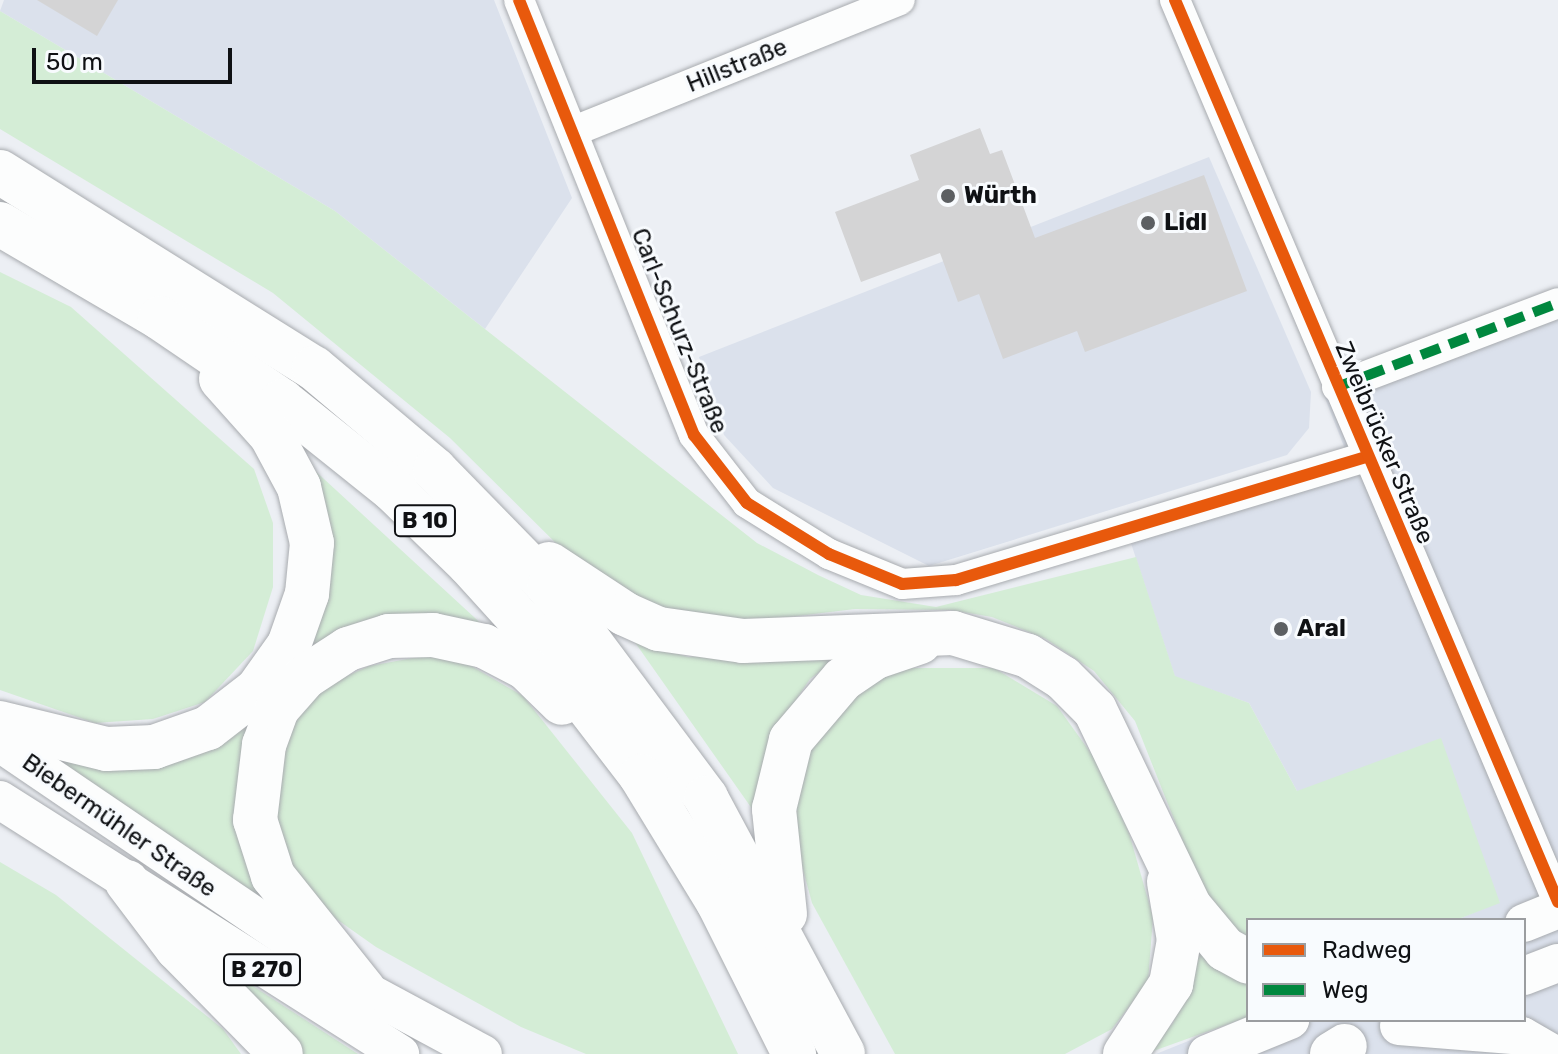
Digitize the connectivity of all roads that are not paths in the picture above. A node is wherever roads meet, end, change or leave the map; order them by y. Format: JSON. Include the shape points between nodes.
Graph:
{"nodes":[{"id":1,"x":519,"y":0,"type":"edge"},
{"id":2,"x":900,"y":0,"type":"edge"},
{"id":3,"x":1175,"y":0,"type":"edge"},
{"id":4,"x":574,"y":131,"type":"junction"},
{"id":5,"x":0,"y":172,"type":"edge"},
{"id":6,"x":0,"y":224,"type":"edge"},
{"id":7,"x":1558,"y":303,"type":"edge"},
{"id":8,"x":160,"y":318,"type":"junction"},
{"id":9,"x":1337,"y":387,"type":"junction"},
{"id":10,"x":1367,"y":457,"type":"junction"},
{"id":11,"x":465,"y":499,"type":"junction"},
{"id":12,"x":953,"y":633,"type":"junction"},
{"id":13,"x":0,"y":723,"type":"edge"},
{"id":14,"x":0,"y":743,"type":"edge"},
{"id":15,"x":641,"y":776,"type":"junction"},
{"id":16,"x":0,"y":800,"type":"edge"},
{"id":17,"x":1161,"y":853,"type":"junction"},
{"id":18,"x":127,"y":882,"type":"junction"},
{"id":19,"x":1558,"y":902,"type":"edge"},
{"id":20,"x":1558,"y":909,"type":"edge"},
{"id":21,"x":1526,"y":922,"type":"edge"},
{"id":22,"x":790,"y":946,"type":"junction"},
{"id":23,"x":1246,"y":961,"type":"edge"},
{"id":24,"x":1558,"y":963,"type":"edge"},
{"id":25,"x":1526,"y":975,"type":"edge"},
{"id":26,"x":364,"y":990,"type":"junction"},
{"id":27,"x":1285,"y":1022,"type":"edge"},
{"id":28,"x":1406,"y":1023,"type":"edge"},
{"id":29,"x":838,"y":1043,"type":"edge"},
{"id":30,"x":789,"y":1044,"type":"edge"},
{"id":31,"x":1334,"y":1051,"type":"edge"},
{"id":32,"x":281,"y":1054,"type":"edge"},
{"id":33,"x":400,"y":1054,"type":"edge"},
{"id":34,"x":483,"y":1054,"type":"edge"},
{"id":35,"x":1125,"y":1054,"type":"edge"},
{"id":36,"x":1207,"y":1054,"type":"edge"},
{"id":37,"x":1553,"y":1054,"type":"edge"}],
"edges":[{"from":1,"to":4,"type":"street","name":"Carl-Schurz-Straße"},
{"from":2,"to":4,"type":"street","name":"Hillstraße"},
{"from":3,"to":9,"type":"street","name":"Zweibrücker Straße"},
{"from":4,"to":10,"type":"street","name":"Carl-Schurz-Straße","via":[[694,435],[719,474],[778,525],[877,578],[924,584],[968,577]]},
{"from":5,"to":11,"type":"highway","number":"B 10","via":[[314,368]]},
{"from":6,"to":8,"type":"highway","number":"B 10"},
{"from":7,"to":9,"type":"street","name":"Zweibrücker Straße"},
{"from":8,"to":13,"type":"highway","via":[[271,435],[299,487],[312,543],[307,594],[289,645],[257,690],[221,719],[154,747],[107,749]]},
{"from":8,"to":15,"type":"highway","number":"B 10","via":[[282,401],[393,490],[529,630]]},
{"from":9,"to":10,"type":"street","name":"Zweibrücker Straße"},
{"from":10,"to":19,"type":"street","name":"Zweibrücker Straße"},
{"from":11,"to":12,"type":"highway","via":[[572,582],[659,629],[743,641]]},
{"from":11,"to":22,"type":"highway","number":"B 10","via":[[549,587],[674,747]]},
{"from":12,"to":17,"type":"highway","via":[[1028,656],[1084,699],[1125,763]]},
{"from":12,"to":22,"type":"highway","via":[[876,657],[843,679],[791,740],[774,809]]},
{"from":14,"to":26,"type":"main road","name":"Biebermühler Straße","number":"B 270"},
{"from":15,"to":26,"type":"highway","via":[[526,668],[484,646],[433,635],[389,636],[348,649],[305,677],[277,709],[264,745],[255,820],[273,876]]},
{"from":15,"to":30,"type":"highway","number":"B 10","via":[[711,890]]},
{"from":16,"to":18,"type":"main road","name":"Biebermühler Straße","number":"B 270"},
{"from":17,"to":23,"type":"highway","via":[[1190,907],[1225,949]]},
{"from":17,"to":35,"type":"highway","via":[[1176,908],[1171,984]]},
{"from":18,"to":32,"type":"highway","via":[[177,948]]},
{"from":18,"to":33,"type":"main road","name":"Biebermühler Straße","number":"B 270"},
{"from":20,"to":21,"type":"main road"},
{"from":22,"to":29,"type":"highway","number":"B 10"},
{"from":24,"to":25,"type":"main road"},
{"from":26,"to":34,"type":"main road","number":"B 270"},
{"from":27,"to":36,"type":"main road"},
{"from":28,"to":31,"type":"main road"},
{"from":28,"to":37,"type":"main road","via":[[1522,1036]]}]}
